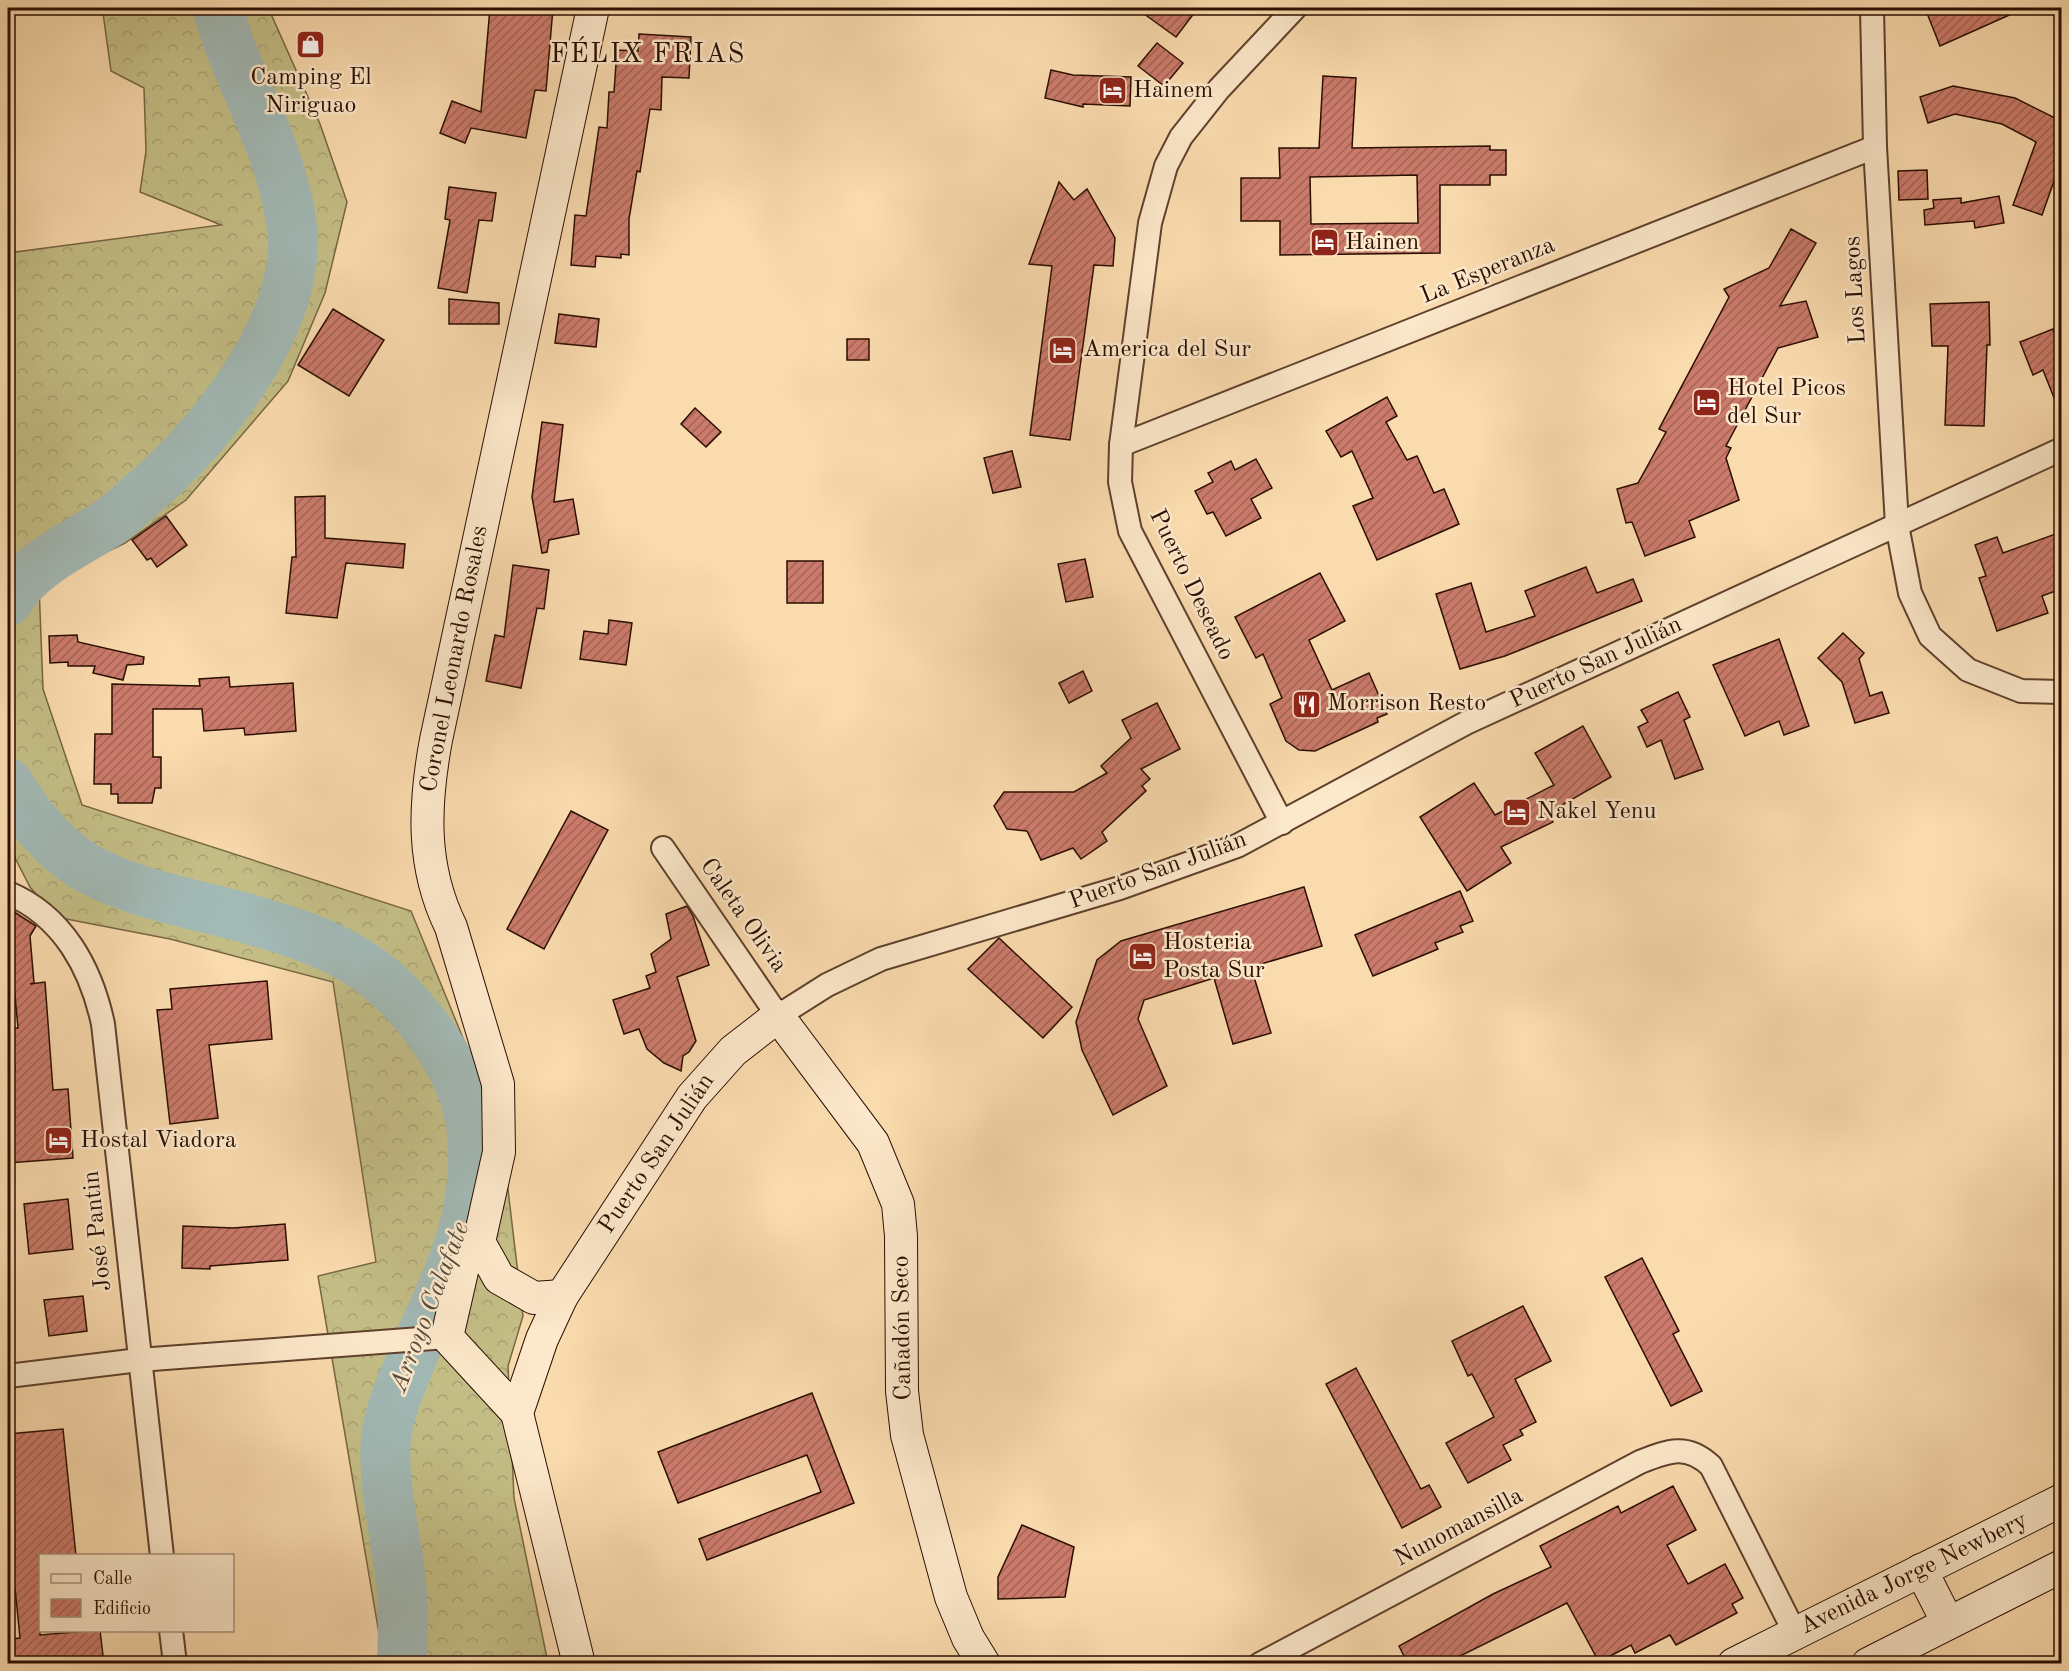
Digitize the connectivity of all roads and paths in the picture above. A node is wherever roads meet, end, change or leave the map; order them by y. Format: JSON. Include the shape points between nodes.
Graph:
{"nodes":[{"id":1,"x":593,"y":8,"type":"edge"},
{"id":2,"x":1295,"y":8,"type":"edge"},
{"id":3,"x":1872,"y":8,"type":"edge"},
{"id":4,"x":1875,"y":147,"type":"junction"},
{"id":5,"x":1121,"y":445,"type":"junction"},
{"id":6,"x":2061,"y":449,"type":"edge"},
{"id":7,"x":1897,"y":525,"type":"junction"},
{"id":8,"x":2061,"y":692,"type":"edge"},
{"id":9,"x":1282,"y":823,"type":"junction"},
{"id":10,"x":663,"y":848,"type":"dead end"},
{"id":11,"x":8,"y":893,"type":"edge"},
{"id":12,"x":778,"y":1016,"type":"junction"},
{"id":13,"x":479,"y":1242,"type":"junction"},
{"id":14,"x":562,"y":1296,"type":"junction"},
{"id":15,"x":437,"y":1338,"type":"junction"},
{"id":16,"x":139,"y":1360,"type":"junction"},
{"id":17,"x":8,"y":1376,"type":"edge"},
{"id":18,"x":517,"y":1413,"type":"junction"},
{"id":19,"x":2061,"y":1500,"type":"edge"},
{"id":20,"x":162,"y":1554,"type":"edge"},
{"id":21,"x":2061,"y":1566,"type":"edge"},
{"id":22,"x":1921,"y":1570,"type":"junction"},
{"id":23,"x":1948,"y":1623,"type":"junction"},
{"id":24,"x":171,"y":1632,"type":"edge"},
{"id":25,"x":1795,"y":1633,"type":"junction"},
{"id":26,"x":175,"y":1664,"type":"edge"},
{"id":27,"x":579,"y":1664,"type":"edge"},
{"id":28,"x":984,"y":1664,"type":"edge"},
{"id":29,"x":1260,"y":1664,"type":"edge"},
{"id":30,"x":1734,"y":1664,"type":"edge"},
{"id":31,"x":1868,"y":1664,"type":"edge"}],
"edges":[{"from":1,"to":13,"type":"main road","name":"Coronel Leonardo Rosales","via":[[436,740],[426,808],[431,876],[451,927],[498,1084],[499,1152]]},
{"from":2,"to":5,"type":"street","name":"Puerto Deseado","via":[[1219,89],[1181,137],[1166,166],[1150,224]]},
{"from":3,"to":4,"type":"street","name":"Los Lagos"},
{"from":4,"to":5,"type":"street","name":"La Esperanza"},
{"from":4,"to":7,"type":"street","name":"Los Lagos"},
{"from":5,"to":9,"type":"street","name":"Puerto Deseado","via":[[1120,482],[1130,531]]},
{"from":6,"to":7,"type":"street","name":"Puerto San Julián"},
{"from":7,"to":8,"type":"street","name":"Los Lagos","via":[[1910,593],[1930,636],[1968,670],[2021,692]]},
{"from":7,"to":9,"type":"street","name":"Puerto San Julián","via":[[1466,723]]},
{"from":9,"to":12,"type":"street","name":"Puerto San Julián","via":[[1237,846],[1162,875],[881,959],[827,985]]},
{"from":10,"to":12,"type":"street","name":"Caleta Olivia"},
{"from":11,"to":16,"type":"street","name":"José Pantin","via":[[24,899],[46,917],[81,959],[96,990],[103,1024]]},
{"from":12,"to":14,"type":"main road","name":"Puerto San Julián","via":[[733,1051],[692,1097]]},
{"from":12,"to":28,"type":"main road","name":"Cañadón Seco","via":[[873,1143],[898,1204],[902,1236],[902,1391],[907,1435],[951,1597]]},
{"from":13,"to":14,"type":"main road","via":[[499,1278],[534,1298]]},
{"from":13,"to":15,"type":"main road","name":"Coronel Leonardo Rosales","via":[[463,1267]]},
{"from":14,"to":18,"type":"main road","name":"Puerto San Julián","via":[[542,1339]]},
{"from":15,"to":16,"type":"street"},
{"from":15,"to":18,"type":"main road"},
{"from":16,"to":17,"type":"street"},
{"from":16,"to":20,"type":"street","name":"José Pantin"},
{"from":18,"to":27,"type":"main road"},
{"from":19,"to":22,"type":"main road","name":"Avenida Jorge Newbery"},
{"from":21,"to":23,"type":"main road"},
{"from":22,"to":23,"type":"main road"},
{"from":22,"to":25,"type":"main road","name":"Avenida Jorge Newbery"},
{"from":23,"to":31,"type":"main road"},
{"from":24,"to":26,"type":"street"},
{"from":25,"to":29,"type":"street","name":"Nunomansilla","via":[[1720,1480],[1700,1455],[1674,1451],[1640,1462]]},
{"from":25,"to":30,"type":"main road","name":"Avenida Jorge Newbery"}]}
